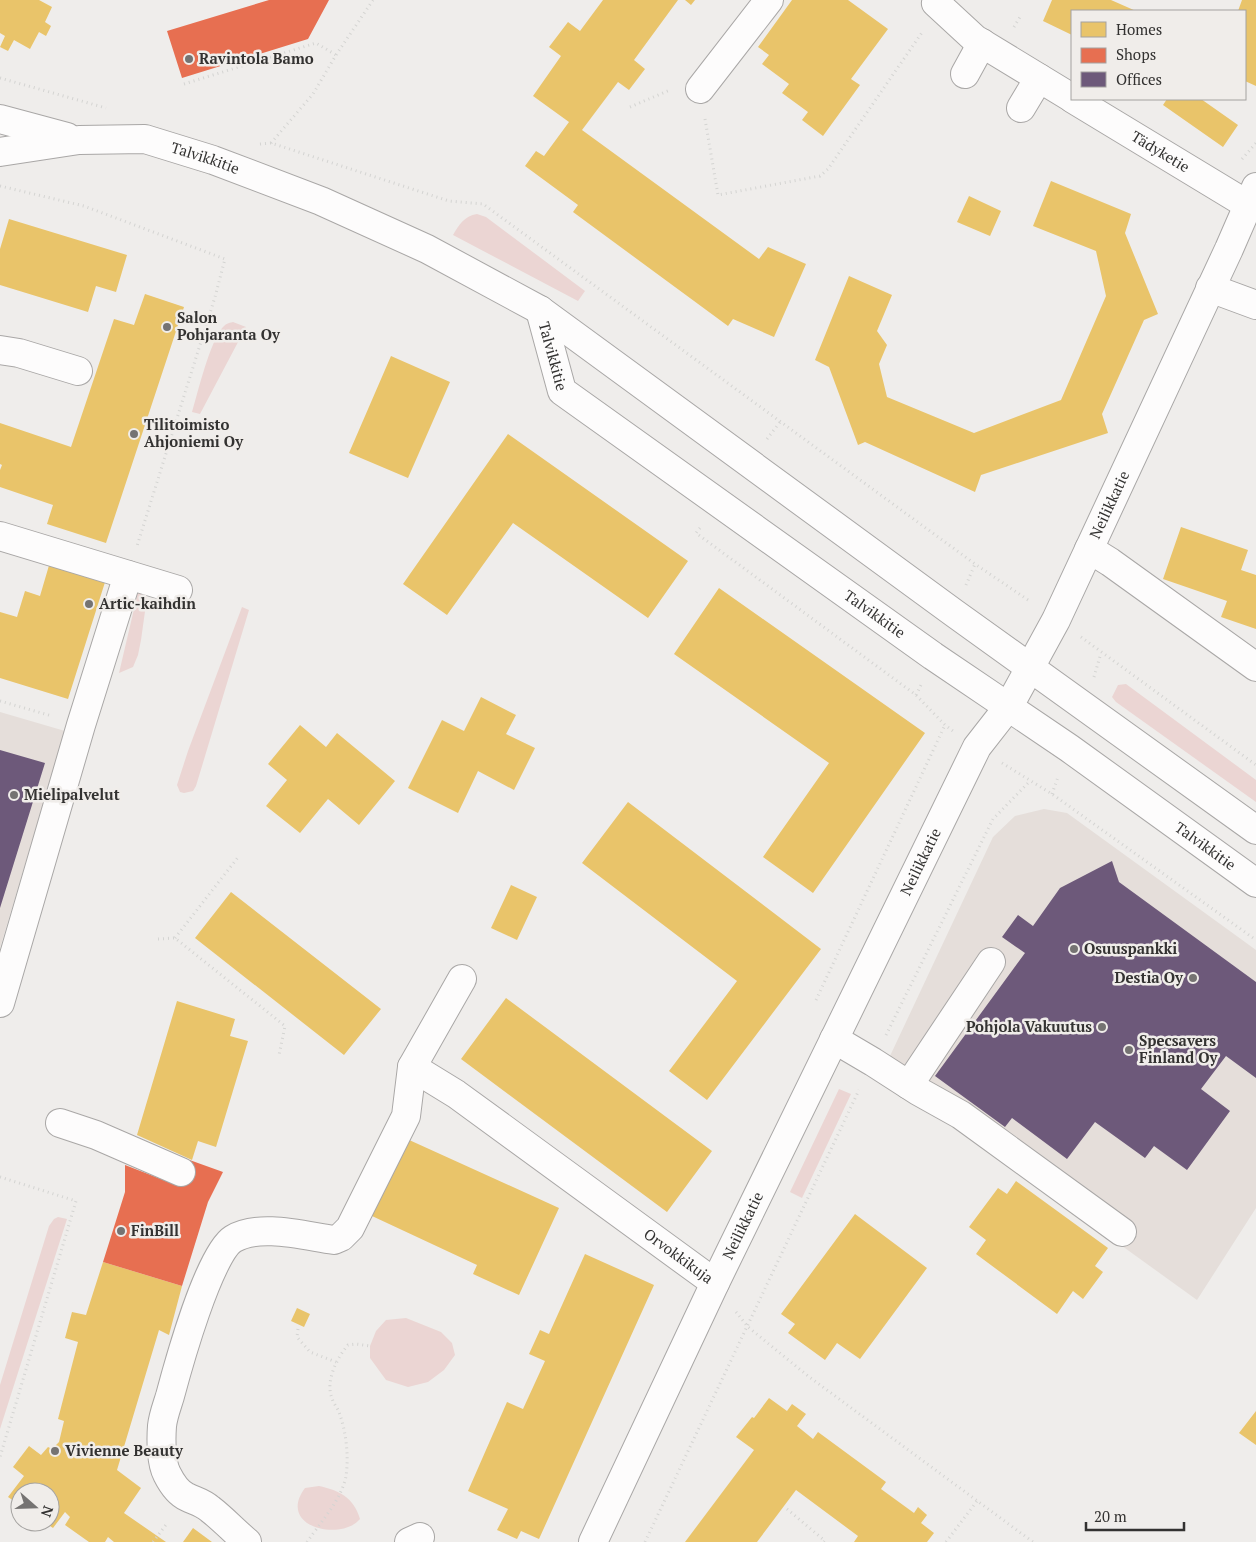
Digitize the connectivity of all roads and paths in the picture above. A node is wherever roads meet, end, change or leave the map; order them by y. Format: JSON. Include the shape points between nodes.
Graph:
{"nodes":[{"id":1,"x":373,"y":0,"type":"edge"},
{"id":2,"x":769,"y":0,"type":"edge"},
{"id":3,"x":936,"y":2,"type":"edge"},
{"id":4,"x":982,"y":43,"type":"junction"},
{"id":5,"x":336,"y":55,"type":"junction"},
{"id":6,"x":965,"y":74,"type":"dead end"},
{"id":7,"x":1039,"y":78,"type":"junction"},
{"id":8,"x":184,"y":84,"type":"dead end"},
{"id":9,"x":700,"y":89,"type":"junction"},
{"id":10,"x":1071,"y":98,"type":"edge"},
{"id":11,"x":1074,"y":100,"type":"edge"},
{"id":12,"x":630,"y":107,"type":"dead end"},
{"id":13,"x":1022,"y":108,"type":"dead end"},
{"id":14,"x":0,"y":119,"type":"edge"},
{"id":15,"x":78,"y":140,"type":"junction"},
{"id":16,"x":0,"y":152,"type":"edge"},
{"id":17,"x":0,"y":186,"type":"edge"},
{"id":18,"x":1252,"y":196,"type":"edge"},
{"id":19,"x":1210,"y":288,"type":"junction"},
{"id":20,"x":1256,"y":305,"type":"edge"},
{"id":21,"x":540,"y":310,"type":"junction"},
{"id":22,"x":0,"y":350,"type":"edge"},
{"id":23,"x":78,"y":371,"type":"dead end"},
{"id":24,"x":170,"y":442,"type":"junction"},
{"id":25,"x":181,"y":446,"type":"dead end"},
{"id":26,"x":696,"y":533,"type":"dead end"},
{"id":27,"x":0,"y":536,"type":"edge"},
{"id":28,"x":1089,"y":549,"type":"junction"},
{"id":29,"x":128,"y":575,"type":"junction"},
{"id":30,"x":178,"y":590,"type":"dead end"},
{"id":31,"x":1056,"y":620,"type":"junction"},
{"id":32,"x":1256,"y":667,"type":"edge"},
{"id":33,"x":1030,"y":668,"type":"junction"},
{"id":34,"x":0,"y":701,"type":"edge"},
{"id":35,"x":1009,"y":706,"type":"junction"},
{"id":36,"x":81,"y":725,"type":"junction"},
{"id":37,"x":977,"y":747,"type":"junction"},
{"id":38,"x":1256,"y":765,"type":"edge"},
{"id":39,"x":1030,"y":781,"type":"junction"},
{"id":40,"x":1256,"y":830,"type":"edge"},
{"id":41,"x":239,"y":856,"type":"dead end"},
{"id":42,"x":1256,"y":884,"type":"edge"},
{"id":43,"x":175,"y":938,"type":"junction"},
{"id":44,"x":158,"y":939,"type":"dead end"},
{"id":45,"x":1256,"y":940,"type":"edge"},
{"id":46,"x":990,"y":962,"type":"dead end"},
{"id":47,"x":462,"y":979,"type":"dead end"},
{"id":48,"x":0,"y":1003,"type":"edge"},
{"id":49,"x":834,"y":1039,"type":"junction"},
{"id":50,"x":279,"y":1055,"type":"dead end"},
{"id":51,"x":873,"y":1062,"type":"junction"},
{"id":52,"x":412,"y":1067,"type":"junction"},
{"id":53,"x":909,"y":1085,"type":"junction"},
{"id":54,"x":60,"y":1123,"type":"dead end"},
{"id":55,"x":181,"y":1172,"type":"dead end"},
{"id":56,"x":0,"y":1177,"type":"edge"},
{"id":57,"x":1122,"y":1232,"type":"dead end"},
{"id":58,"x":715,"y":1283,"type":"junction"},
{"id":59,"x":748,"y":1327,"type":"junction"},
{"id":60,"x":298,"y":1330,"type":"dead end"},
{"id":61,"x":370,"y":1346,"type":"dead end"},
{"id":62,"x":336,"y":1362,"type":"junction"},
{"id":63,"x":0,"y":1457,"type":"edge"},
{"id":64,"x":977,"y":1501,"type":"junction"},
{"id":65,"x":787,"y":1509,"type":"dead end"},
{"id":66,"x":168,"y":1522,"type":"dead end"},
{"id":67,"x":154,"y":1542,"type":"edge"},
{"id":68,"x":247,"y":1542,"type":"edge"},
{"id":69,"x":307,"y":1542,"type":"edge"},
{"id":70,"x":593,"y":1542,"type":"edge"},
{"id":71,"x":646,"y":1542,"type":"edge"},
{"id":72,"x":824,"y":1542,"type":"edge"},
{"id":73,"x":946,"y":1542,"type":"edge"},
{"id":74,"x":1033,"y":1542,"type":"edge"}],
"edges":[{"from":1,"to":5,"type":"path"},
{"from":2,"to":9,"type":"street"},
{"from":3,"to":4,"type":"street","name":"Tädyketie"},
{"from":3,"to":9,"type":"path","via":[[828,169],[820,176],[718,194]]},
{"from":4,"to":6,"type":"street"},
{"from":4,"to":7,"type":"street","name":"Tädyketie"},
{"from":5,"to":8,"type":"path","via":[[316,43]]},
{"from":5,"to":31,"type":"path","via":[[313,94],[271,144],[449,201],[483,204]]},
{"from":7,"to":10,"type":"street","name":"Tädyketie"},
{"from":7,"to":13,"type":"street"},
{"from":9,"to":12,"type":"path","via":[[680,86]]},
{"from":11,"to":18,"type":"street","name":"Tädyketie"},
{"from":14,"to":15,"type":"street","name":"Talvikkitie"},
{"from":15,"to":16,"type":"street","name":"Talvikkitie"},
{"from":15,"to":21,"type":"street","name":"Talvikkitie","via":[[145,139],[213,160],[321,202],[427,249]]},
{"from":17,"to":24,"type":"path","via":[[84,206],[225,259]]},
{"from":18,"to":19,"type":"street","name":"Neilikkatie"},
{"from":19,"to":20,"type":"street"},
{"from":19,"to":28,"type":"street","name":"Neilikkatie"},
{"from":21,"to":33,"type":"street","name":"Talvikkitie"},
{"from":21,"to":35,"type":"street","name":"Talvikkitie","via":[[562,391],[933,656]]},
{"from":22,"to":23,"type":"street"},
{"from":24,"to":25,"type":"path"},
{"from":24,"to":29,"type":"path"},
{"from":26,"to":37,"type":"path","via":[[916,695],[945,725]]},
{"from":27,"to":29,"type":"street"},
{"from":28,"to":31,"type":"street","name":"Neilikkatie"},
{"from":28,"to":32,"type":"street"},
{"from":29,"to":30,"type":"street"},
{"from":29,"to":36,"type":"street"},
{"from":31,"to":33,"type":"street","name":"Neilikkatie"},
{"from":31,"to":38,"type":"path"},
{"from":33,"to":35,"type":"street","name":"Neilikkatie"},
{"from":33,"to":40,"type":"street","name":"Talvikkitie"},
{"from":34,"to":36,"type":"path"},
{"from":35,"to":37,"type":"street","name":"Neilikkatie"},
{"from":35,"to":42,"type":"street","name":"Talvikkitie"},
{"from":36,"to":48,"type":"street"},
{"from":37,"to":39,"type":"path"},
{"from":37,"to":49,"type":"street","name":"Neilikkatie"},
{"from":39,"to":45,"type":"path"},
{"from":39,"to":51,"type":"path","via":[[993,819]]},
{"from":41,"to":43,"type":"path"},
{"from":43,"to":44,"type":"path"},
{"from":43,"to":50,"type":"path","via":[[284,1026]]},
{"from":46,"to":53,"type":"street"},
{"from":47,"to":52,"type":"street"},
{"from":49,"to":51,"type":"street"},
{"from":49,"to":58,"type":"street","name":"Neilikkatie"},
{"from":51,"to":53,"type":"street"},
{"from":51,"to":59,"type":"path"},
{"from":52,"to":58,"type":"street","name":"Orvokkikuja","via":[[456,1094]]},
{"from":52,"to":68,"type":"street","via":[[406,1116],[350,1228],[341,1238],[334,1240],[272,1231],[246,1234],[224,1248],[204,1290],[162,1424],[162,1456],[166,1473],[179,1491],[210,1508]]},
{"from":53,"to":57,"type":"street","via":[[961,1115]]},
{"from":54,"to":55,"type":"street"},
{"from":56,"to":63,"type":"path","via":[[76,1201]]},
{"from":58,"to":59,"type":"path","name":"Orvokkikuja"},
{"from":58,"to":70,"type":"street","name":"Neilikkatie"},
{"from":59,"to":64,"type":"path","name":"Orvokkikuja","via":[[808,1376]]},
{"from":59,"to":71,"type":"path"},
{"from":60,"to":62,"type":"path","via":[[297,1337],[310,1352]]},
{"from":61,"to":62,"type":"path","via":[[348,1345]]},
{"from":62,"to":69,"type":"path","via":[[330,1391],[339,1410],[347,1445],[346,1476],[341,1492]]},
{"from":64,"to":73,"type":"path"},
{"from":64,"to":74,"type":"path","name":"Orvokkikuja"},
{"from":65,"to":72,"type":"path"},
{"from":66,"to":67,"type":"path"}]}
